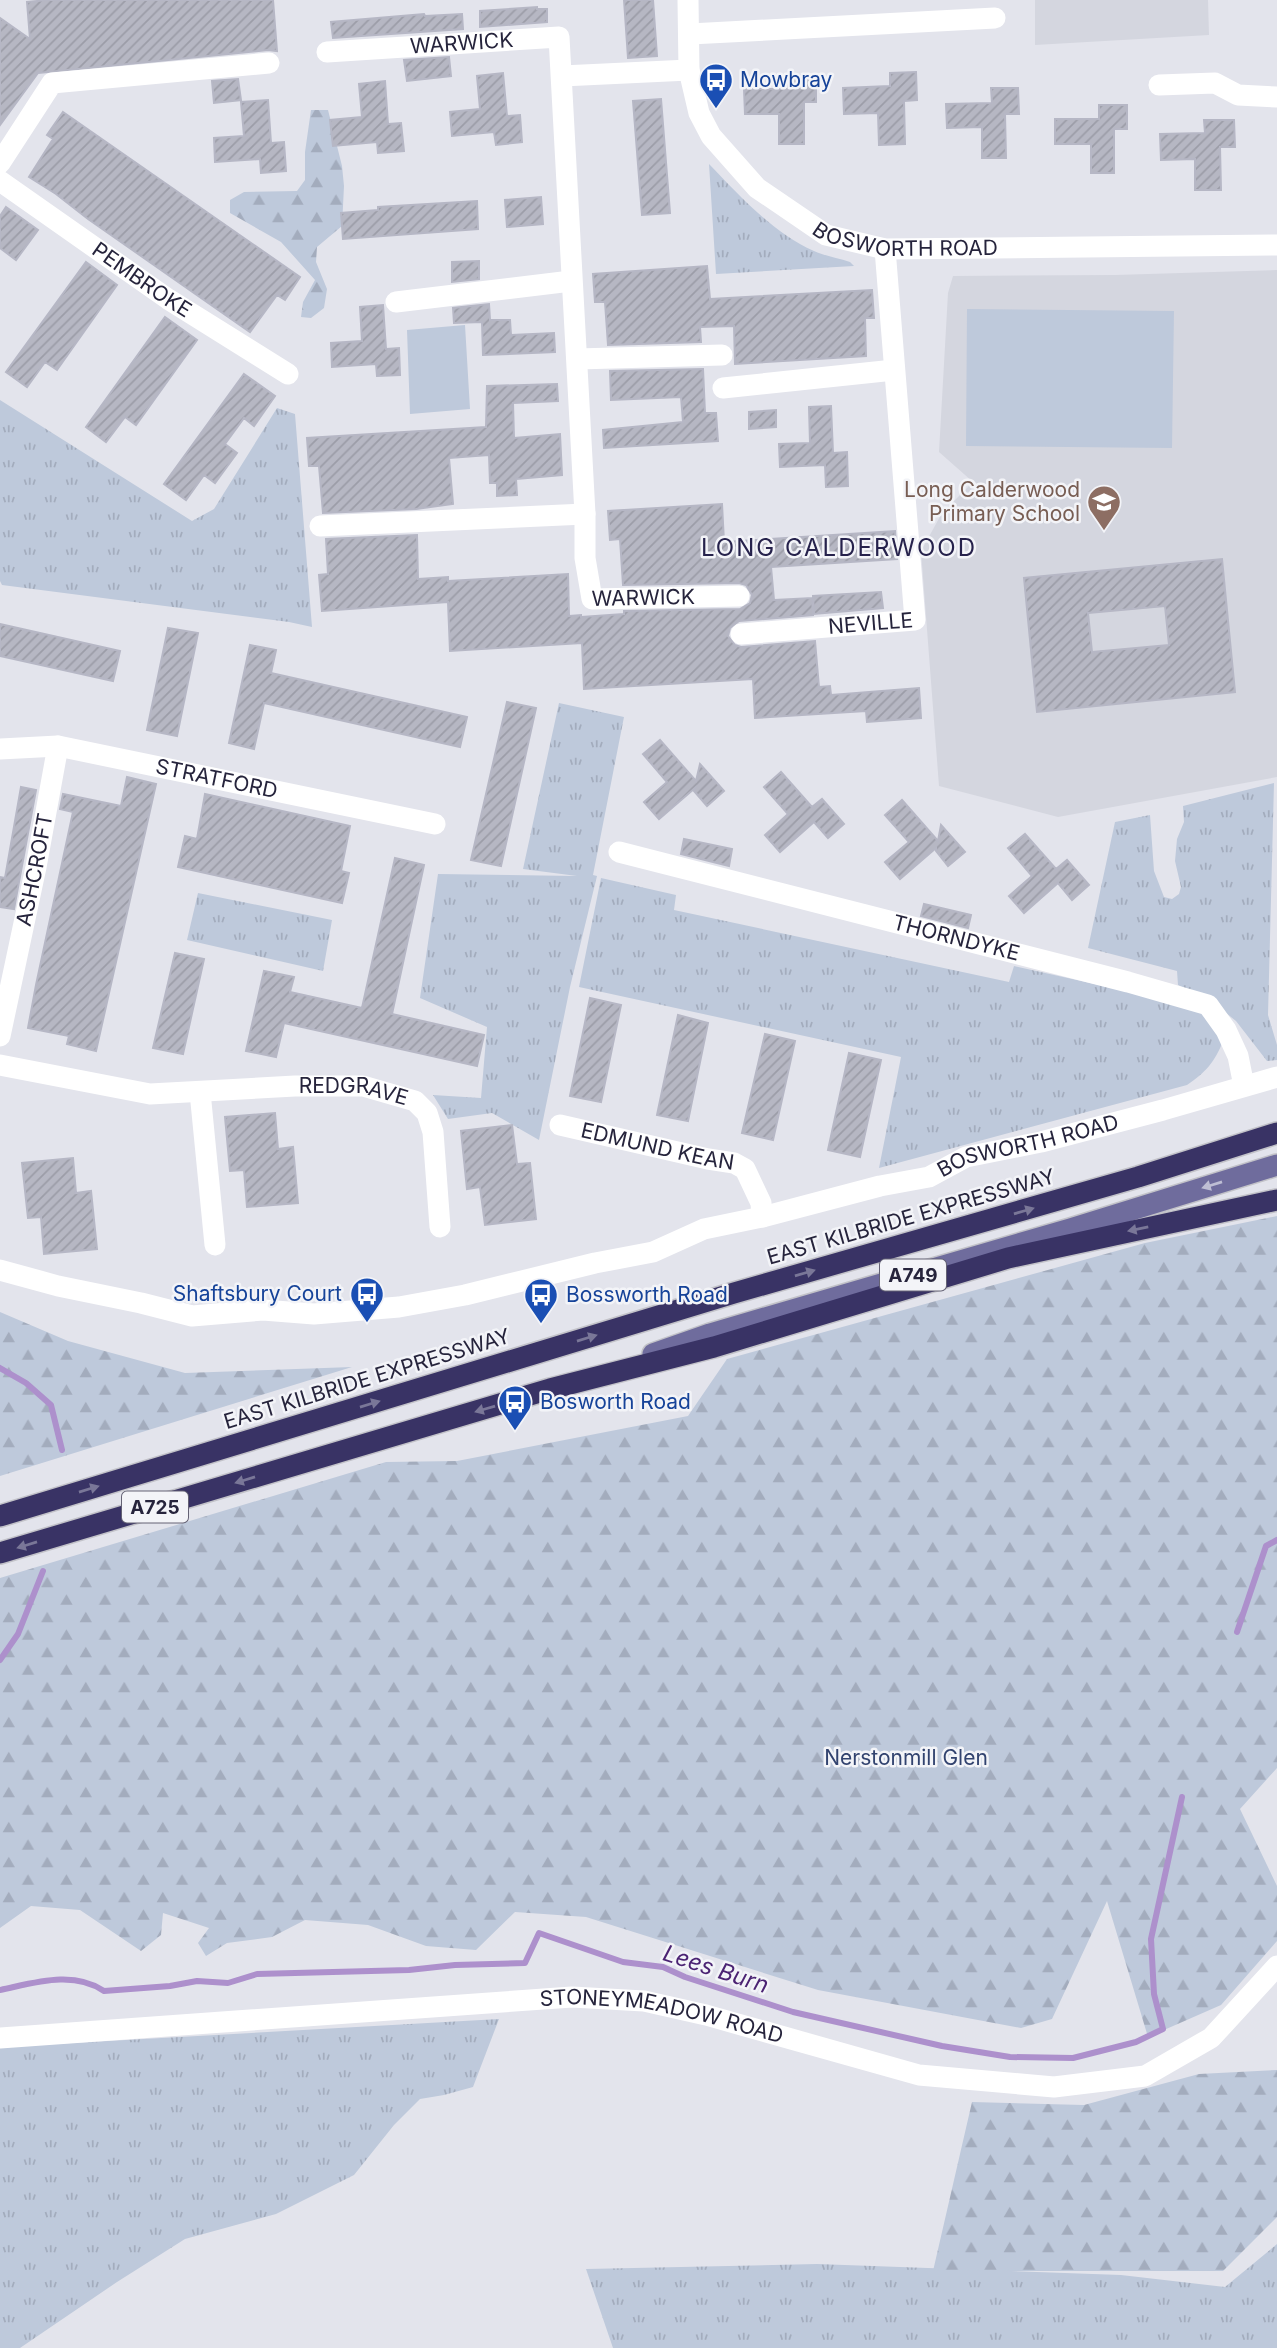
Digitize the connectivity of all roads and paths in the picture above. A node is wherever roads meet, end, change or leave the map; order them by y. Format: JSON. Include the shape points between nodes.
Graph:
{"nodes":[{"id":1,"x":688,"y":0,"type":"edge"},
{"id":2,"x":995,"y":18,"type":"dead end"},
{"id":3,"x":690,"y":34,"type":"junction"},
{"id":4,"x":327,"y":52,"type":"dead end"},
{"id":5,"x":270,"y":63,"type":"dead end"},
{"id":6,"x":689,"y":70,"type":"junction"},
{"id":7,"x":562,"y":76,"type":"junction"},
{"id":8,"x":1159,"y":85,"type":"dead end"},
{"id":9,"x":1277,"y":97,"type":"edge"},
{"id":10,"x":0,"y":163,"type":"edge"},
{"id":11,"x":0,"y":181,"type":"edge"},
{"id":12,"x":1277,"y":245,"type":"edge"},
{"id":13,"x":885,"y":248,"type":"junction"},
{"id":14,"x":571,"y":281,"type":"junction"},
{"id":15,"x":396,"y":302,"type":"dead end"},
{"id":16,"x":722,"y":355,"type":"dead end"},
{"id":17,"x":577,"y":359,"type":"junction"},
{"id":18,"x":894,"y":370,"type":"junction"},
{"id":19,"x":288,"y":374,"type":"dead end"},
{"id":20,"x":723,"y":388,"type":"dead end"},
{"id":21,"x":585,"y":514,"type":"junction"},
{"id":22,"x":320,"y":526,"type":"dead end"},
{"id":23,"x":739,"y":596,"type":"dead end"},
{"id":24,"x":741,"y":634,"type":"dead end"},
{"id":25,"x":58,"y":746,"type":"junction"},
{"id":26,"x":0,"y":749,"type":"edge"},
{"id":27,"x":435,"y":824,"type":"dead end"},
{"id":28,"x":619,"y":852,"type":"dead end"},
{"id":29,"x":0,"y":1036,"type":"edge"},
{"id":30,"x":0,"y":1065,"type":"edge"},
{"id":31,"x":1277,"y":1077,"type":"edge"},
{"id":32,"x":1244,"y":1086,"type":"junction"},
{"id":33,"x":200,"y":1092,"type":"junction"},
{"id":34,"x":560,"y":1125,"type":"dead end"},
{"id":35,"x":1277,"y":1135,"type":"edge"},
{"id":36,"x":1277,"y":1165,"type":"edge"},
{"id":37,"x":1277,"y":1200,"type":"edge"},
{"id":38,"x":762,"y":1217,"type":"junction"},
{"id":39,"x":440,"y":1227,"type":"dead end"},
{"id":40,"x":215,"y":1245,"type":"dead end"},
{"id":41,"x":0,"y":1270,"type":"edge"},
{"id":42,"x":550,"y":1389,"type":"junction"},
{"id":43,"x":0,"y":1516,"type":"edge"},
{"id":44,"x":0,"y":1553,"type":"edge"},
{"id":45,"x":1277,"y":1966,"type":"edge"},
{"id":46,"x":0,"y":2038,"type":"edge"}],
"edges":[{"from":1,"to":3,"type":"street","name":"BOSWORTH ROAD"},
{"from":2,"to":3,"type":"street"},
{"from":3,"to":6,"type":"street","name":"BOSWORTH ROAD"},
{"from":4,"to":7,"type":"street","name":"WARWICK","via":[[559,37]]},
{"from":5,"to":10,"type":"street","via":[[52,83]]},
{"from":6,"to":7,"type":"street"},
{"from":6,"to":13,"type":"street","name":"BOSWORTH ROAD","via":[[699,113],[711,136],[757,188],[826,235]]},
{"from":7,"to":14,"type":"street","name":"WARWICK"},
{"from":8,"to":9,"type":"street","via":[[1215,83],[1238,95]]},
{"from":11,"to":19,"type":"street","name":"PEMBROKE","via":[[168,299]]},
{"from":12,"to":13,"type":"street","name":"BOSWORTH ROAD"},
{"from":13,"to":18,"type":"street","name":"NEVILLE"},
{"from":14,"to":15,"type":"street"},
{"from":14,"to":17,"type":"street","name":"WARWICK"},
{"from":16,"to":17,"type":"street"},
{"from":17,"to":21,"type":"street","name":"WARWICK"},
{"from":18,"to":20,"type":"street"},
{"from":18,"to":24,"type":"street","name":"NEVILLE","via":[[915,620]]},
{"from":21,"to":22,"type":"street"},
{"from":21,"to":23,"type":"street","name":"WARWICK","via":[[584,558],[592,599]]},
{"from":25,"to":26,"type":"street","name":"STRATFORD"},
{"from":25,"to":27,"type":"street","name":"STRATFORD"},
{"from":25,"to":29,"type":"street","name":"ASHCROFT"},
{"from":28,"to":32,"type":"street","name":"THORNDYKE","via":[[1208,1005],[1238,1056]]},
{"from":30,"to":33,"type":"street","name":"REDGRAVE","via":[[149,1094]]},
{"from":31,"to":32,"type":"street","name":"BOSWORTH ROAD"},
{"from":32,"to":38,"type":"street","name":"BOSWORTH ROAD","via":[[1068,1135],[966,1157],[929,1177]]},
{"from":33,"to":39,"type":"street","name":"REDGRAVE","via":[[363,1086],[415,1101],[427,1112],[433,1132]]},
{"from":33,"to":40,"type":"street"},
{"from":34,"to":38,"type":"street","name":"EDMUND KEAN","via":[[733,1163],[745,1169],[761,1203]]},
{"from":43,"to":35,"type":"highway","name":"EAST KILBRIDE EXPRESSWAY","number":"A725","one_way":true,"via":[[721,1297]]},
{"from":36,"to":42,"type":"main road","number":"A749","one_way":true,"via":[[710,1334]]},
{"from":37,"to":42,"type":"highway","number":"A725","one_way":true,"via":[[1008,1258],[714,1347]]},
{"from":38,"to":41,"type":"street","name":"BOSWORTH ROAD","via":[[704,1229],[653,1252],[465,1296],[314,1314],[263,1310],[192,1316]]},
{"from":42,"to":44,"type":"highway","number":"A725","one_way":true},
{"from":45,"to":46,"type":"street","name":"STONEYMEADOW ROAD","via":[[1211,2039],[1145,2076],[1054,2087],[919,2075],[706,2015],[644,2001],[584,1998]]}]}
